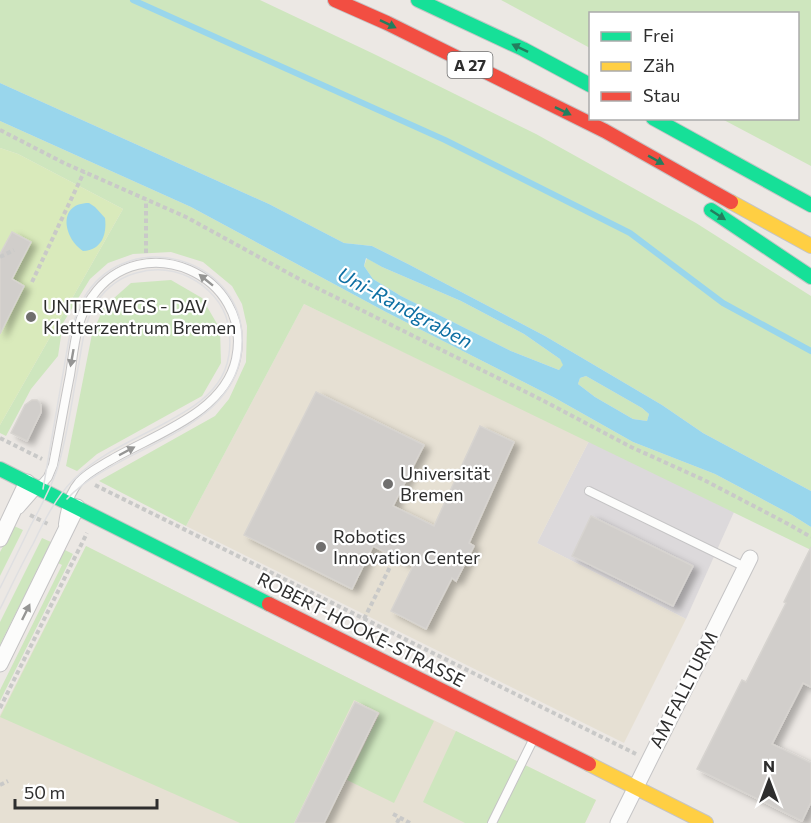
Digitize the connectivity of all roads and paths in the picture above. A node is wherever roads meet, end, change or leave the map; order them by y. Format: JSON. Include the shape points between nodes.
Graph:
{"nodes":[{"id":1,"x":335,"y":0,"type":"edge"},
{"id":2,"x":418,"y":0,"type":"edge"},
{"id":3,"x":589,"y":84,"type":"edge"},
{"id":4,"x":657,"y":120,"type":"edge"},
{"id":5,"x":0,"y":130,"type":"edge"},
{"id":6,"x":605,"y":131,"type":"junction"},
{"id":7,"x":627,"y":158,"type":"dead end"},
{"id":8,"x":84,"y":172,"type":"junction"},
{"id":9,"x":754,"y":174,"type":"junction"},
{"id":10,"x":811,"y":196,"type":"edge"},
{"id":11,"x":146,"y":200,"type":"junction"},
{"id":12,"x":696,"y":201,"type":"dead end"},
{"id":13,"x":811,"y":205,"type":"edge"},
{"id":14,"x":811,"y":246,"type":"edge"},
{"id":15,"x":14,"y":250,"type":"dead end"},
{"id":16,"x":0,"y":257,"type":"edge"},
{"id":17,"x":146,"y":264,"type":"junction"},
{"id":18,"x":811,"y":277,"type":"edge"},
{"id":19,"x":32,"y":282,"type":"dead end"},
{"id":20,"x":0,"y":438,"type":"edge"},
{"id":21,"x":53,"y":465,"type":"junction"},
{"id":22,"x":0,"y":469,"type":"edge"},
{"id":23,"x":82,"y":479,"type":"junction"},
{"id":24,"x":32,"y":485,"type":"junction"},
{"id":25,"x":589,"y":491,"type":"dead end"},
{"id":26,"x":73,"y":505,"type":"junction"},
{"id":27,"x":20,"y":510,"type":"junction"},
{"id":28,"x":95,"y":516,"type":"junction"},
{"id":29,"x":3,"y":533,"type":"edge"},
{"id":30,"x":62,"y":536,"type":"junction"},
{"id":31,"x":811,"y":537,"type":"edge"},
{"id":32,"x":83,"y":541,"type":"junction"},
{"id":33,"x":395,"y":557,"type":"dead end"},
{"id":34,"x":748,"y":563,"type":"joint"},
{"id":35,"x":363,"y":619,"type":"junction"},
{"id":36,"x":0,"y":664,"type":"edge"},
{"id":37,"x":0,"y":708,"type":"edge"},
{"id":38,"x":535,"y":737,"type":"junction"},
{"id":39,"x":649,"y":761,"type":"junction"},
{"id":40,"x":8,"y":781,"type":"dead end"},
{"id":41,"x":0,"y":785,"type":"edge"},
{"id":42,"x":635,"y":788,"type":"junction"},
{"id":43,"x":393,"y":814,"type":"dead end"},
{"id":44,"x":400,"y":818,"type":"junction"},
{"id":45,"x":397,"y":823,"type":"edge"},
{"id":46,"x":410,"y":823,"type":"edge"},
{"id":47,"x":492,"y":823,"type":"edge"},
{"id":48,"x":618,"y":823,"type":"edge"},
{"id":49,"x":706,"y":823,"type":"edge"}],
"edges":[{"from":1,"to":6,"type":"main road","number":"A 27","one_way":true},
{"from":3,"to":2,"type":"main road","number":"A 27","one_way":true},
{"from":4,"to":9,"type":"main road"},
{"from":5,"to":8,"type":"path"},
{"from":6,"to":7,"type":"main road"},
{"from":6,"to":14,"type":"main road","number":"A 27","one_way":true},
{"from":8,"to":11,"type":"path"},
{"from":8,"to":19,"type":"path"},
{"from":9,"to":10,"type":"main road"},
{"from":9,"to":13,"type":"main road"},
{"from":11,"to":17,"type":"path"},
{"from":11,"to":31,"type":"path"},
{"from":12,"to":18,"type":"main road","one_way":true},
{"from":15,"to":16,"type":"path"},
{"from":17,"to":21,"type":"lane","one_way":true,"via":[[123,270],[100,286],[82,315]]},
{"from":23,"to":17,"type":"lane","one_way":true,"via":[[116,456],[194,415],[211,402],[233,369],[237,332],[227,303],[217,290],[184,267]]},
{"from":20,"to":21,"type":"path"},
{"from":21,"to":24,"type":"lane","via":[[48,477]]},
{"from":22,"to":24,"type":"main road","name":"ROBERT-HOOKE-STRASSE"},
{"from":23,"to":26,"type":"lane","via":[[75,488]]},
{"from":23,"to":35,"type":"path"},
{"from":24,"to":26,"type":"main road","name":"ROBERT-HOOKE-STRASSE"},
{"from":24,"to":27,"type":"lane"},
{"from":24,"to":29,"type":"street"},
{"from":25,"to":34,"type":"lane"},
{"from":26,"to":28,"type":"main road","name":"ROBERT-HOOKE-STRASSE"},
{"from":26,"to":30,"type":"street"},
{"from":27,"to":29,"type":"lane"},
{"from":27,"to":30,"type":"path"},
{"from":28,"to":32,"type":"path"},
{"from":28,"to":38,"type":"main road","name":"ROBERT-HOOKE-STRASSE"},
{"from":30,"to":32,"type":"path"},
{"from":36,"to":30,"type":"street","one_way":true},
{"from":32,"to":37,"type":"path"},
{"from":33,"to":35,"type":"path"},
{"from":34,"to":39,"type":"street","name":"AM FALLTURM"},
{"from":35,"to":39,"type":"path"},
{"from":38,"to":42,"type":"main road","name":"ROBERT-HOOKE-STRASSE"},
{"from":38,"to":47,"type":"lane"},
{"from":39,"to":42,"type":"street","name":"AM FALLTURM"},
{"from":40,"to":41,"type":"path"},
{"from":42,"to":48,"type":"street","name":"AM FALLTURM"},
{"from":42,"to":49,"type":"main road","name":"ROBERT-HOOKE-STRASSE"},
{"from":43,"to":44,"type":"path"},
{"from":44,"to":45,"type":"path"},
{"from":44,"to":46,"type":"path"}]}
